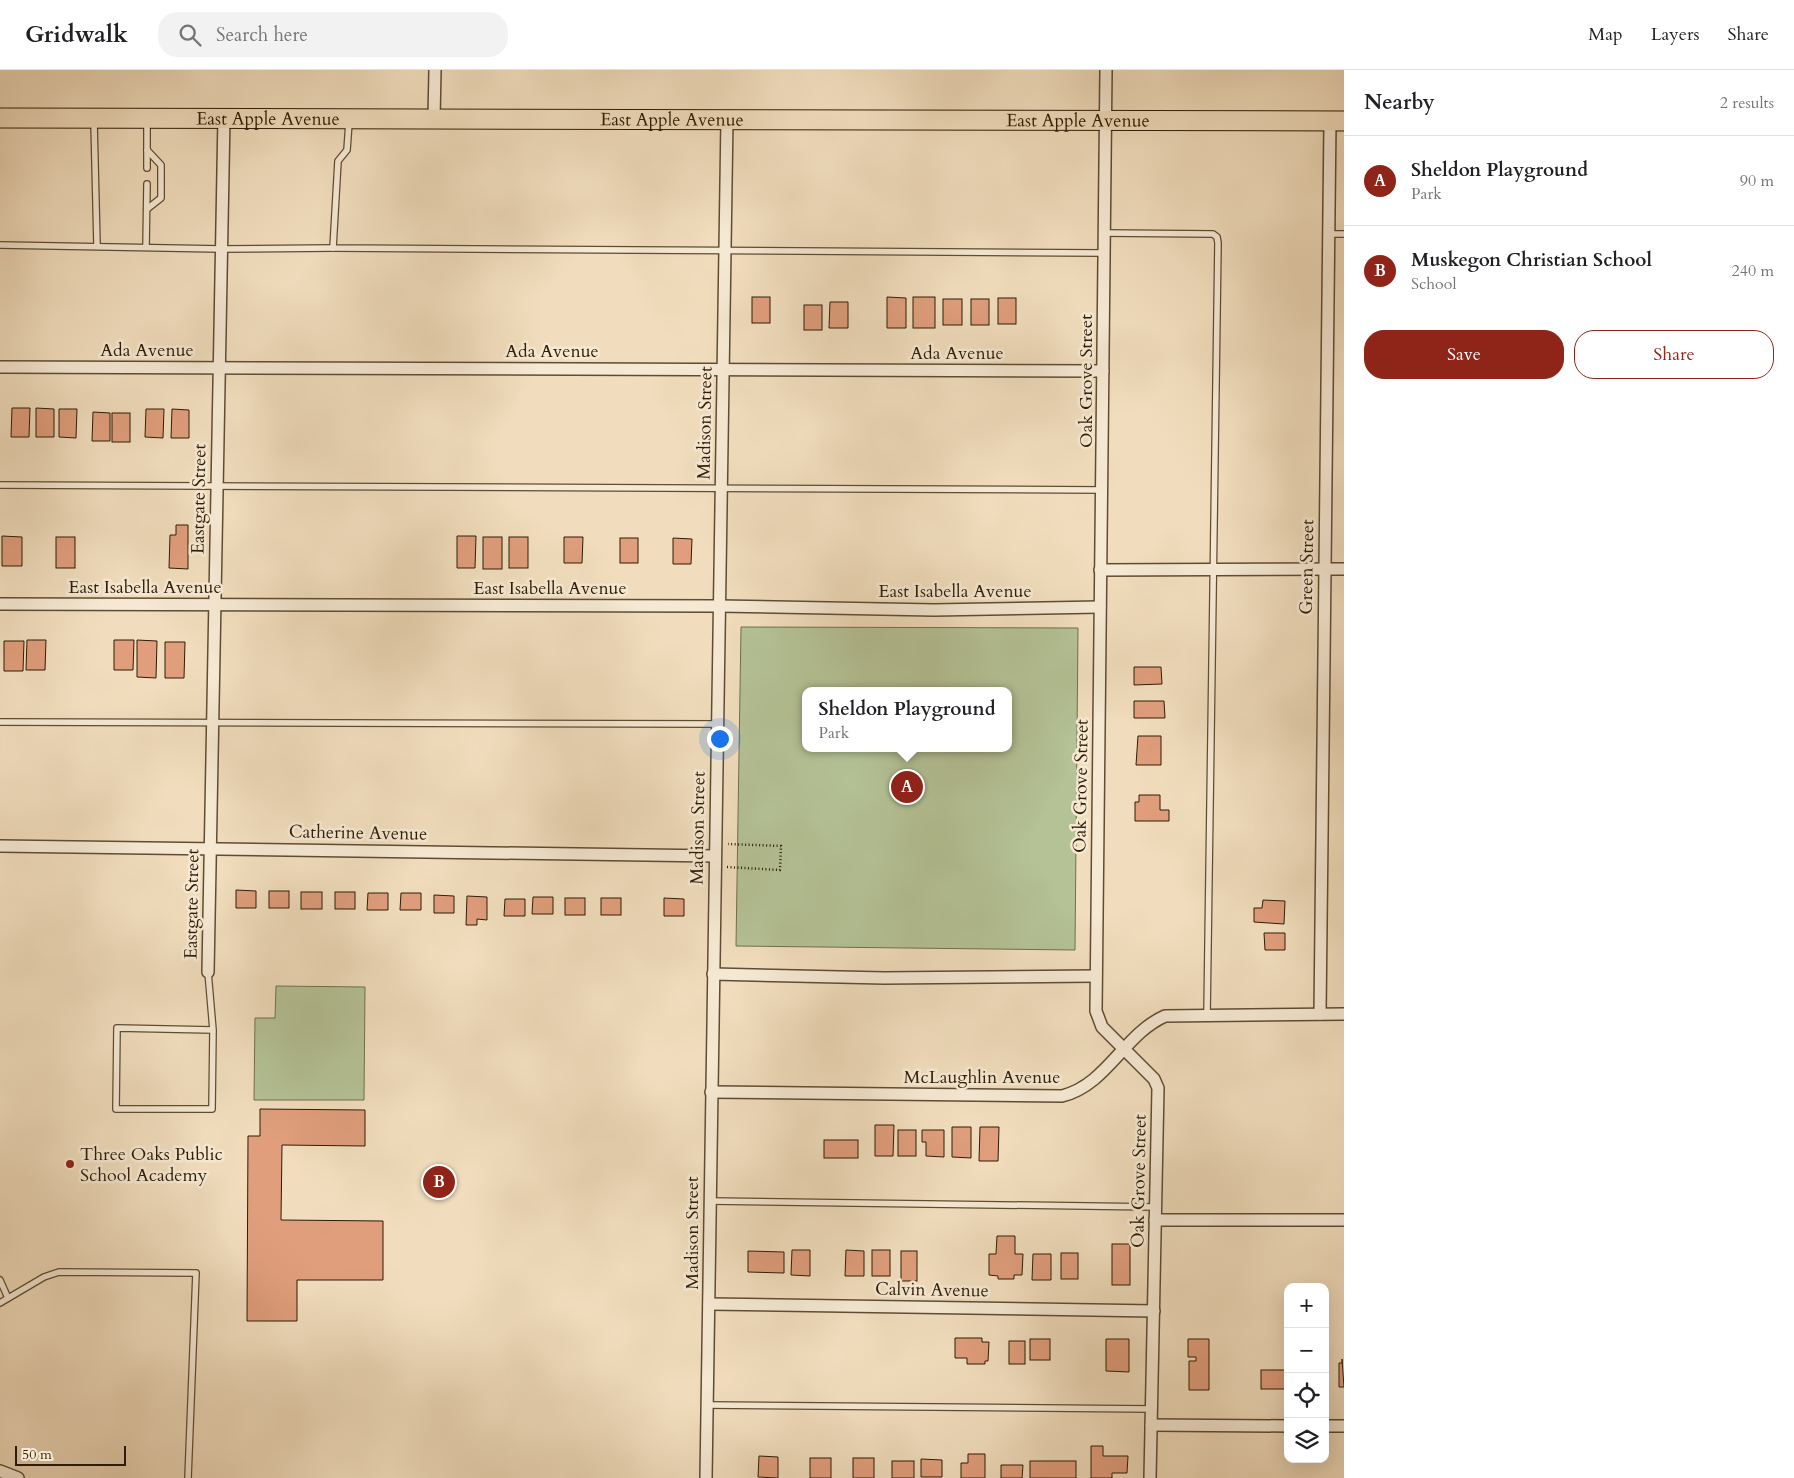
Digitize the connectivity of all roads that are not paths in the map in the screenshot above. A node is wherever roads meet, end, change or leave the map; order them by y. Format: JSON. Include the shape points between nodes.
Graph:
{"nodes":[{"id":1,"x":435,"y":70,"type":"edge"},
{"id":2,"x":1106,"y":70,"type":"edge"},
{"id":3,"x":147,"y":117,"type":"junction"},
{"id":4,"x":224,"y":117,"type":"junction"},
{"id":5,"x":0,"y":118,"type":"edge"},
{"id":6,"x":94,"y":118,"type":"junction"},
{"id":7,"x":349,"y":118,"type":"junction"},
{"id":8,"x":434,"y":118,"type":"junction"},
{"id":9,"x":727,"y":119,"type":"junction"},
{"id":10,"x":1105,"y":120,"type":"junction"},
{"id":11,"x":1337,"y":121,"type":"edge"},
{"id":12,"x":147,"y":150,"type":"junction"},
{"id":13,"x":147,"y":168,"type":"dead end"},
{"id":14,"x":147,"y":184,"type":"dead end"},
{"id":15,"x":147,"y":209,"type":"junction"},
{"id":16,"x":1104,"y":233,"type":"junction"},
{"id":17,"x":1328,"y":234,"type":"junction"},
{"id":18,"x":1344,"y":234,"type":"edge"},
{"id":19,"x":0,"y":245,"type":"edge"},
{"id":20,"x":97,"y":245,"type":"junction"},
{"id":21,"x":146,"y":247,"type":"junction"},
{"id":22,"x":333,"y":248,"type":"junction"},
{"id":23,"x":220,"y":249,"type":"junction"},
{"id":24,"x":726,"y":250,"type":"junction"},
{"id":25,"x":1104,"y":253,"type":"junction"},
{"id":26,"x":0,"y":367,"type":"edge"},
{"id":27,"x":219,"y":367,"type":"junction"},
{"id":28,"x":723,"y":369,"type":"junction"},
{"id":29,"x":1103,"y":371,"type":"junction"},
{"id":30,"x":0,"y":485,"type":"edge"},
{"id":31,"x":217,"y":485,"type":"junction"},
{"id":32,"x":722,"y":487,"type":"junction"},
{"id":33,"x":1103,"y":490,"type":"junction"},
{"id":34,"x":1325,"y":569,"type":"junction"},
{"id":35,"x":1100,"y":570,"type":"junction"},
{"id":36,"x":1212,"y":570,"type":"junction"},
{"id":37,"x":1344,"y":570,"type":"edge"},
{"id":38,"x":0,"y":604,"type":"edge"},
{"id":39,"x":214,"y":604,"type":"junction"},
{"id":40,"x":719,"y":606,"type":"junction"},
{"id":41,"x":1100,"y":607,"type":"junction"},
{"id":42,"x":212,"y":721,"type":"junction"},
{"id":43,"x":0,"y":722,"type":"edge"},
{"id":44,"x":717,"y":724,"type":"junction"},
{"id":45,"x":0,"y":846,"type":"edge"},
{"id":46,"x":210,"y":848,"type":"junction"},
{"id":47,"x":715,"y":850,"type":"junction"},
{"id":48,"x":208,"y":972,"type":"joint"},
{"id":49,"x":713,"y":974,"type":"junction"},
{"id":50,"x":1096,"y":976,"type":"junction"},
{"id":51,"x":1320,"y":1014,"type":"junction"},
{"id":52,"x":1344,"y":1014,"type":"edge"},
{"id":53,"x":1207,"y":1015,"type":"junction"},
{"id":54,"x":213,"y":1030,"type":"junction"},
{"id":55,"x":1125,"y":1048,"type":"junction"},
{"id":56,"x":711,"y":1092,"type":"junction"},
{"id":57,"x":710,"y":1201,"type":"junction"},
{"id":58,"x":1156,"y":1206,"type":"junction"},
{"id":59,"x":1155,"y":1220,"type":"junction"},
{"id":60,"x":1344,"y":1220,"type":"edge"},
{"id":61,"x":0,"y":1280,"type":"edge"},
{"id":62,"x":8,"y":1298,"type":"junction"},
{"id":63,"x":0,"y":1303,"type":"edge"},
{"id":64,"x":709,"y":1304,"type":"junction"},
{"id":65,"x":1154,"y":1311,"type":"junction"},
{"id":66,"x":707,"y":1405,"type":"junction"},
{"id":67,"x":1152,"y":1409,"type":"junction"},
{"id":68,"x":1151,"y":1425,"type":"junction"},
{"id":69,"x":1284,"y":1426,"type":"edge"},
{"id":70,"x":1329,"y":1426,"type":"edge"},
{"id":71,"x":1344,"y":1426,"type":"edge"},
{"id":72,"x":0,"y":1470,"type":"edge"},
{"id":73,"x":18,"y":1478,"type":"edge"},
{"id":74,"x":188,"y":1478,"type":"edge"},
{"id":75,"x":706,"y":1478,"type":"edge"},
{"id":76,"x":1150,"y":1478,"type":"edge"}],
"edges":[{"from":1,"to":8,"type":"street"},
{"from":2,"to":10,"type":"street","name":"Oak Grove Street"},
{"from":3,"to":4,"type":"main road","name":"East Apple Avenue"},
{"from":3,"to":6,"type":"main road","name":"East Apple Avenue"},
{"from":3,"to":12,"type":"lane"},
{"from":4,"to":7,"type":"main road","name":"East Apple Avenue"},
{"from":4,"to":23,"type":"street","name":"Eastgate Street"},
{"from":5,"to":6,"type":"main road","name":"East Apple Avenue"},
{"from":6,"to":20,"type":"lane"},
{"from":7,"to":8,"type":"main road","name":"East Apple Avenue"},
{"from":7,"to":22,"type":"lane","via":[[347,150],[338,161]]},
{"from":8,"to":9,"type":"main road","name":"East Apple Avenue"},
{"from":9,"to":10,"type":"main road","name":"East Apple Avenue"},
{"from":9,"to":24,"type":"street","name":"Madison Street"},
{"from":10,"to":11,"type":"main road","name":"East Apple Avenue"},
{"from":10,"to":16,"type":"street","name":"Oak Grove Street"},
{"from":11,"to":17,"type":"street","name":"Green Street"},
{"from":12,"to":13,"type":"lane"},
{"from":12,"to":15,"type":"lane","via":[[161,165],[161,198]]},
{"from":14,"to":15,"type":"lane"},
{"from":15,"to":21,"type":"lane"},
{"from":16,"to":25,"type":"street","name":"Oak Grove Street"},
{"from":16,"to":36,"type":"lane","via":[[1213,234],[1217,237]]},
{"from":17,"to":18,"type":"lane"},
{"from":17,"to":34,"type":"street","name":"Green Street"},
{"from":19,"to":20,"type":"lane"},
{"from":20,"to":21,"type":"lane"},
{"from":21,"to":23,"type":"lane"},
{"from":22,"to":23,"type":"lane"},
{"from":22,"to":24,"type":"lane"},
{"from":23,"to":27,"type":"street","name":"Eastgate Street"},
{"from":24,"to":25,"type":"lane"},
{"from":24,"to":28,"type":"street","name":"Madison Street"},
{"from":25,"to":29,"type":"street","name":"Oak Grove Street"},
{"from":26,"to":27,"type":"street","name":"Ada Avenue"},
{"from":27,"to":28,"type":"street","name":"Ada Avenue"},
{"from":27,"to":31,"type":"street","name":"Eastgate Street"},
{"from":28,"to":29,"type":"street","name":"Ada Avenue"},
{"from":28,"to":32,"type":"street","name":"Madison Street"},
{"from":29,"to":33,"type":"street","name":"Oak Grove Street"},
{"from":30,"to":31,"type":"lane"},
{"from":31,"to":32,"type":"lane"},
{"from":31,"to":39,"type":"street","name":"Eastgate Street"},
{"from":32,"to":33,"type":"lane"},
{"from":32,"to":40,"type":"street","name":"Madison Street"},
{"from":33,"to":35,"type":"street","name":"Oak Grove Street"},
{"from":34,"to":36,"type":"street"},
{"from":34,"to":37,"type":"street"},
{"from":34,"to":51,"type":"street","name":"Green Street"},
{"from":35,"to":36,"type":"street"},
{"from":35,"to":41,"type":"street","name":"Oak Grove Street"},
{"from":36,"to":53,"type":"lane"},
{"from":38,"to":39,"type":"street","name":"East Isabella Avenue"},
{"from":39,"to":40,"type":"street","name":"East Isabella Avenue"},
{"from":39,"to":42,"type":"street","name":"Eastgate Street"},
{"from":40,"to":41,"type":"street","name":"East Isabella Avenue","via":[[934,610]]},
{"from":40,"to":44,"type":"street","name":"Madison Street"},
{"from":41,"to":50,"type":"street","name":"Oak Grove Street"},
{"from":42,"to":43,"type":"lane"},
{"from":42,"to":44,"type":"lane"},
{"from":42,"to":46,"type":"street","name":"Eastgate Street"},
{"from":44,"to":47,"type":"street","name":"Madison Street"},
{"from":45,"to":46,"type":"street","name":"Catherine Avenue"},
{"from":46,"to":47,"type":"street","name":"Catherine Avenue"},
{"from":46,"to":48,"type":"street","name":"Eastgate Street"},
{"from":47,"to":49,"type":"street","name":"Madison Street"},
{"from":48,"to":54,"type":"lane"},
{"from":49,"to":50,"type":"street","via":[[884,978]]},
{"from":49,"to":56,"type":"street","name":"Madison Street"},
{"from":50,"to":55,"type":"street","name":"Oak Grove Street","via":[[1098,1022]]},
{"from":51,"to":52,"type":"street","name":"McLaughlin Avenue"},
{"from":51,"to":53,"type":"street","name":"McLaughlin Avenue"},
{"from":53,"to":55,"type":"street","name":"McLaughlin Avenue","via":[[1164,1016],[1149,1025]]},
{"from":54,"to":54,"type":"lane","via":[[212,1109],[116,1109],[117,1028]]},
{"from":55,"to":56,"type":"street","name":"McLaughlin Avenue","via":[[1084,1088],[1062,1096]]},
{"from":55,"to":58,"type":"street","name":"Oak Grove Street","via":[[1154,1079],[1158,1088]]},
{"from":56,"to":57,"type":"street","name":"Madison Street"},
{"from":57,"to":58,"type":"lane"},
{"from":57,"to":64,"type":"street","name":"Madison Street"},
{"from":58,"to":59,"type":"street","name":"Oak Grove Street"},
{"from":59,"to":60,"type":"street"},
{"from":59,"to":65,"type":"street","name":"Oak Grove Street"},
{"from":61,"to":62,"type":"lane"},
{"from":62,"to":63,"type":"lane"},
{"from":62,"to":74,"type":"lane","via":[[59,1272],[196,1273]]},
{"from":64,"to":65,"type":"street","name":"Calvin Avenue"},
{"from":64,"to":66,"type":"street","name":"Madison Street"},
{"from":65,"to":67,"type":"street","name":"Oak Grove Street"},
{"from":66,"to":67,"type":"lane"},
{"from":66,"to":75,"type":"street","name":"Madison Street"},
{"from":67,"to":68,"type":"street","name":"Oak Grove Street"},
{"from":68,"to":69,"type":"street"},
{"from":68,"to":76,"type":"street","name":"Oak Grove Street"},
{"from":70,"to":71,"type":"street"},
{"from":72,"to":73,"type":"street"}]}
